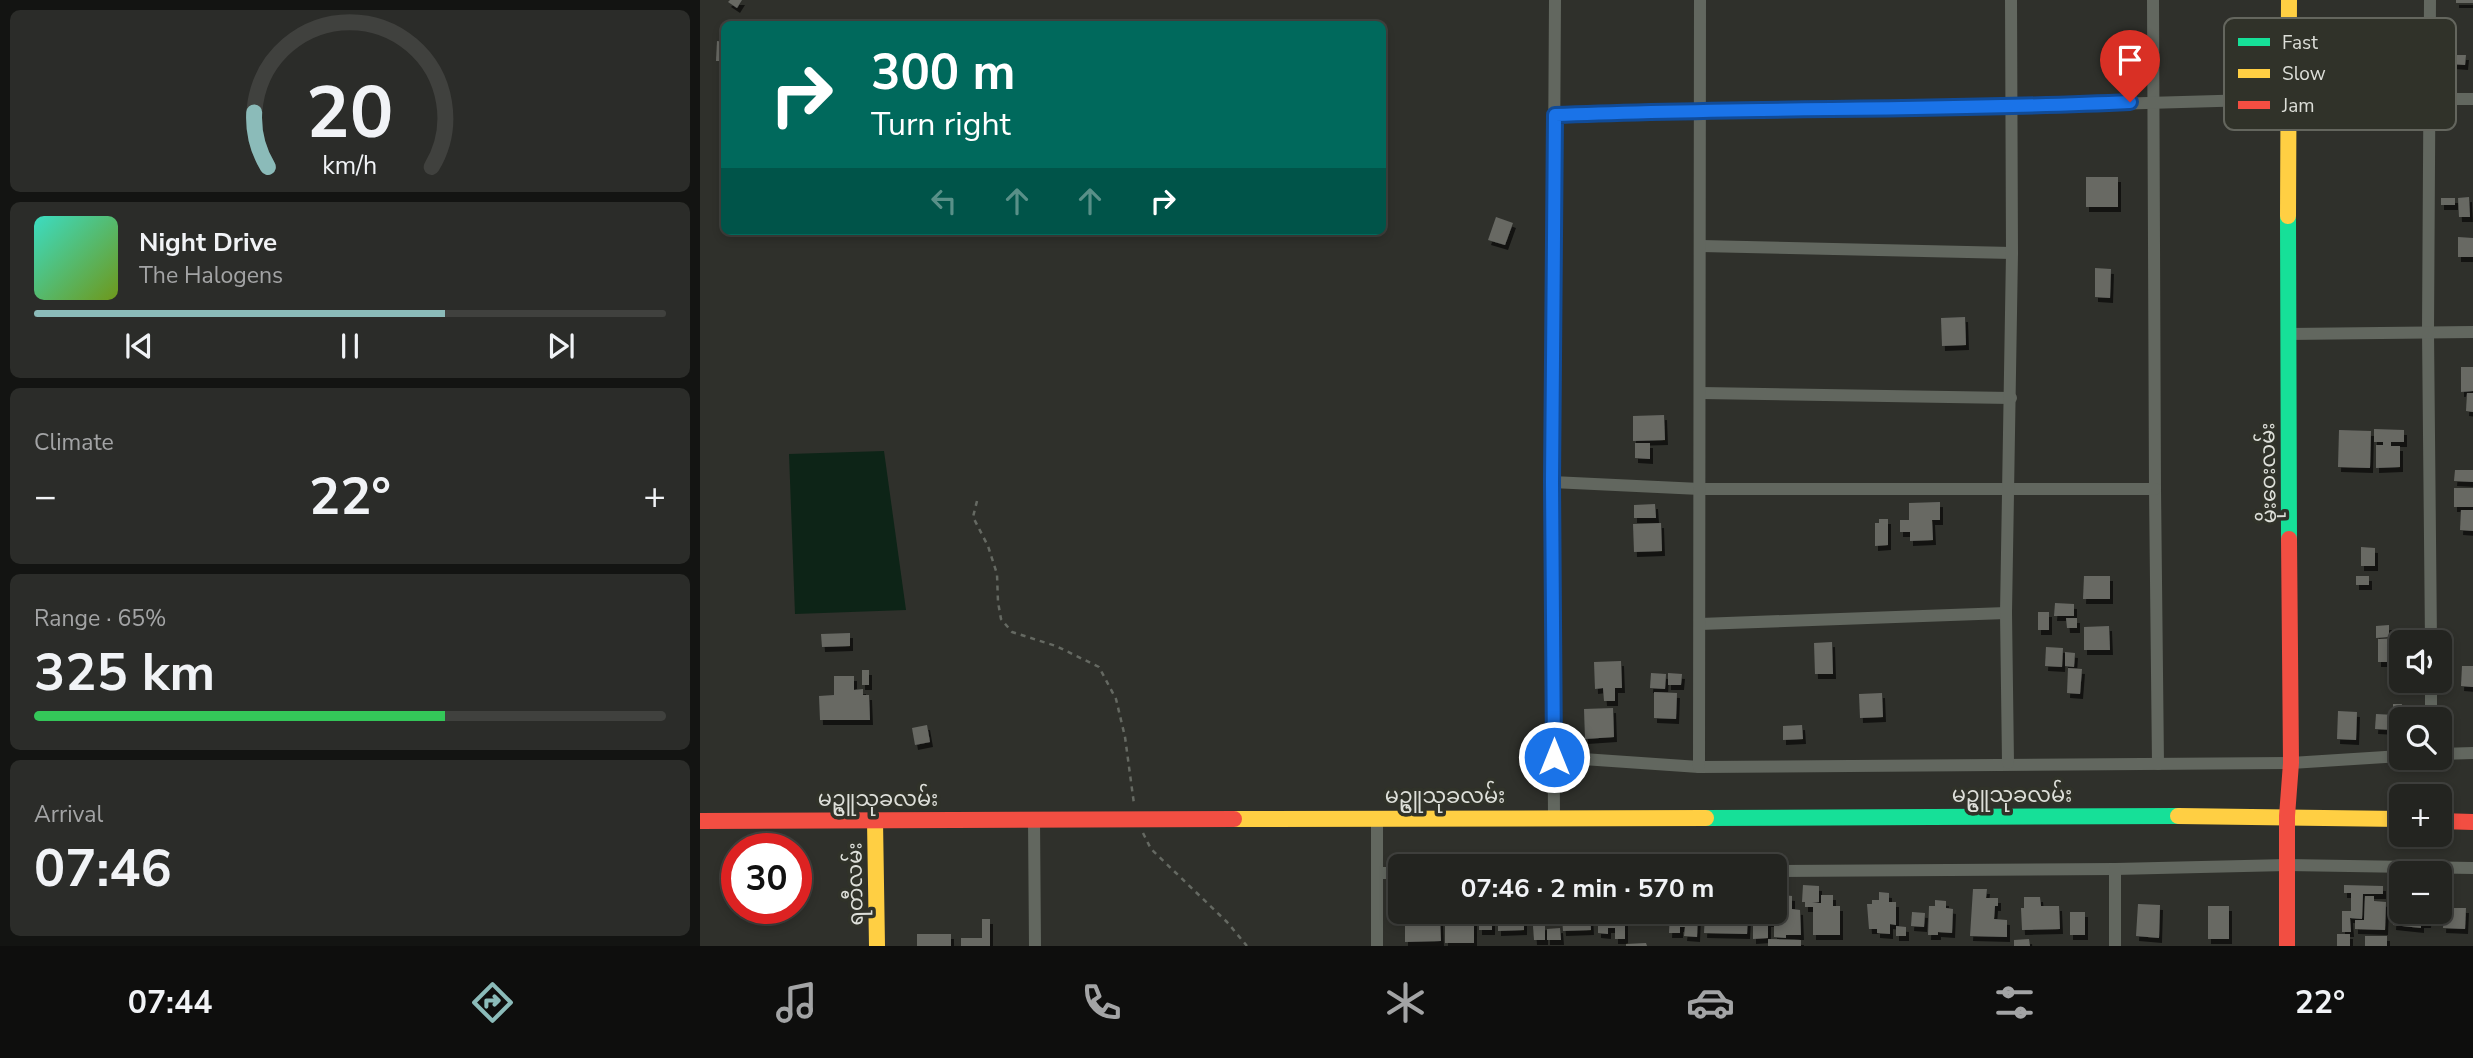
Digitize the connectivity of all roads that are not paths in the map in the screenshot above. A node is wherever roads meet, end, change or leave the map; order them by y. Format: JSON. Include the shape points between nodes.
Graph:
{"nodes":[{"id":1,"x":1555,"y":0,"type":"edge"},
{"id":2,"x":1700,"y":0,"type":"edge"},
{"id":3,"x":2011,"y":0,"type":"edge"},
{"id":4,"x":2153,"y":0,"type":"edge"},
{"id":5,"x":2289,"y":0,"type":"edge"},
{"id":6,"x":2430,"y":0,"type":"edge"},
{"id":7,"x":2289,"y":18,"type":"edge"},
{"id":8,"x":2430,"y":18,"type":"edge"},
{"id":9,"x":2224,"y":100,"type":"edge"},
{"id":10,"x":2153,"y":101,"type":"junction"},
{"id":11,"x":2010,"y":107,"type":"junction"},
{"id":12,"x":1700,"y":109,"type":"junction"},
{"id":13,"x":1555,"y":115,"type":"junction"},
{"id":14,"x":2290,"y":130,"type":"edge"},
{"id":15,"x":2431,"y":130,"type":"edge"},
{"id":16,"x":1701,"y":246,"type":"junction"},
{"id":17,"x":2012,"y":253,"type":"junction"},
{"id":18,"x":2428,"y":331,"type":"junction"},
{"id":19,"x":2473,"y":332,"type":"edge"},
{"id":20,"x":2288,"y":334,"type":"junction"},
{"id":21,"x":1701,"y":393,"type":"junction"},
{"id":22,"x":2011,"y":398,"type":"junction"},
{"id":23,"x":1552,"y":482,"type":"junction"},
{"id":24,"x":1700,"y":489,"type":"junction"},
{"id":25,"x":2010,"y":489,"type":"junction"},
{"id":26,"x":2155,"y":489,"type":"junction"},
{"id":27,"x":2006,"y":613,"type":"junction"},
{"id":28,"x":1700,"y":624,"type":"junction"},
{"id":29,"x":2431,"y":630,"type":"edge"},
{"id":30,"x":2473,"y":753,"type":"edge"},
{"id":31,"x":2452,"y":754,"type":"edge"},
{"id":32,"x":1554,"y":757,"type":"junction"},
{"id":33,"x":2389,"y":757,"type":"edge"},
{"id":34,"x":2008,"y":763,"type":"junction"},
{"id":35,"x":2291,"y":763,"type":"junction"},
{"id":36,"x":2158,"y":764,"type":"junction"},
{"id":37,"x":1699,"y":767,"type":"junction"},
{"id":38,"x":2287,"y":816,"type":"junction"},
{"id":39,"x":1377,"y":817,"type":"junction"},
{"id":40,"x":1554,"y":817,"type":"junction"},
{"id":41,"x":1034,"y":819,"type":"junction"},
{"id":42,"x":2389,"y":820,"type":"edge"},
{"id":43,"x":700,"y":821,"type":"edge"},
{"id":44,"x":875,"y":821,"type":"junction"},
{"id":45,"x":2452,"y":821,"type":"edge"},
{"id":46,"x":2473,"y":822,"type":"edge"},
{"id":47,"x":2287,"y":865,"type":"junction"},
{"id":48,"x":2473,"y":868,"type":"edge"},
{"id":49,"x":2115,"y":869,"type":"junction"},
{"id":50,"x":1787,"y":871,"type":"edge"},
{"id":51,"x":1377,"y":873,"type":"junction"},
{"id":52,"x":1388,"y":873,"type":"edge"},
{"id":53,"x":877,"y":946,"type":"edge"},
{"id":54,"x":1035,"y":946,"type":"edge"},
{"id":55,"x":1377,"y":946,"type":"edge"},
{"id":56,"x":2115,"y":946,"type":"edge"},
{"id":57,"x":2287,"y":946,"type":"edge"}],
"edges":[{"from":1,"to":13,"type":"street"},
{"from":2,"to":12,"type":"street"},
{"from":3,"to":11,"type":"street"},
{"from":4,"to":10,"type":"street"},
{"from":5,"to":7,"type":"street","name":"မိုးဝေးလမ်း"},
{"from":6,"to":8,"type":"street"},
{"from":9,"to":10,"type":"street"},
{"from":10,"to":11,"type":"street"},
{"from":10,"to":26,"type":"street"},
{"from":11,"to":12,"type":"street"},
{"from":11,"to":17,"type":"street"},
{"from":12,"to":13,"type":"street"},
{"from":12,"to":16,"type":"street"},
{"from":13,"to":23,"type":"street"},
{"from":14,"to":20,"type":"street","name":"မိုးဝေးလမ်း"},
{"from":15,"to":18,"type":"street"},
{"from":16,"to":17,"type":"street"},
{"from":16,"to":21,"type":"street"},
{"from":17,"to":22,"type":"street"},
{"from":18,"to":19,"type":"street"},
{"from":18,"to":20,"type":"street"},
{"from":18,"to":29,"type":"street"},
{"from":20,"to":35,"type":"street","name":"မိုးဝေးလမ်း"},
{"from":21,"to":22,"type":"street"},
{"from":21,"to":24,"type":"street"},
{"from":22,"to":25,"type":"street"},
{"from":23,"to":24,"type":"street"},
{"from":23,"to":32,"type":"street"},
{"from":24,"to":25,"type":"street"},
{"from":24,"to":28,"type":"street"},
{"from":25,"to":26,"type":"street"},
{"from":25,"to":27,"type":"street"},
{"from":26,"to":36,"type":"street"},
{"from":27,"to":28,"type":"street"},
{"from":27,"to":34,"type":"street"},
{"from":28,"to":37,"type":"street"},
{"from":30,"to":31,"type":"street"},
{"from":32,"to":37,"type":"street"},
{"from":32,"to":40,"type":"street"},
{"from":33,"to":35,"type":"street"},
{"from":34,"to":36,"type":"street"},
{"from":34,"to":37,"type":"street"},
{"from":35,"to":36,"type":"street"},
{"from":35,"to":38,"type":"street","name":"မိုးဝေးလမ်း"},
{"from":38,"to":40,"type":"street","name":"မဥ္ဇူသုခလမ်း"},
{"from":38,"to":42,"type":"street","name":"မဥ္ဇူသုခလမ်း"},
{"from":38,"to":47,"type":"street","name":"မိုးဝေးလမ်း"},
{"from":39,"to":40,"type":"street","name":"မဥ္ဇူသုခလမ်း"},
{"from":39,"to":41,"type":"street","name":"မဥ္ဇူသုခလမ်း"},
{"from":39,"to":51,"type":"street"},
{"from":41,"to":44,"type":"street","name":"မဥ္ဇူသုခလမ်း"},
{"from":41,"to":54,"type":"street"},
{"from":43,"to":44,"type":"street","name":"မဥ္ဇူသုခလမ်း"},
{"from":44,"to":53,"type":"street","name":"ရတီလမ်း"},
{"from":45,"to":46,"type":"street"},
{"from":47,"to":48,"type":"street"},
{"from":47,"to":49,"type":"street"},
{"from":47,"to":57,"type":"street","name":"မိုးဝေးလမ်း"},
{"from":49,"to":50,"type":"street"},
{"from":49,"to":56,"type":"street"},
{"from":51,"to":52,"type":"street"},
{"from":51,"to":55,"type":"street"}]}
